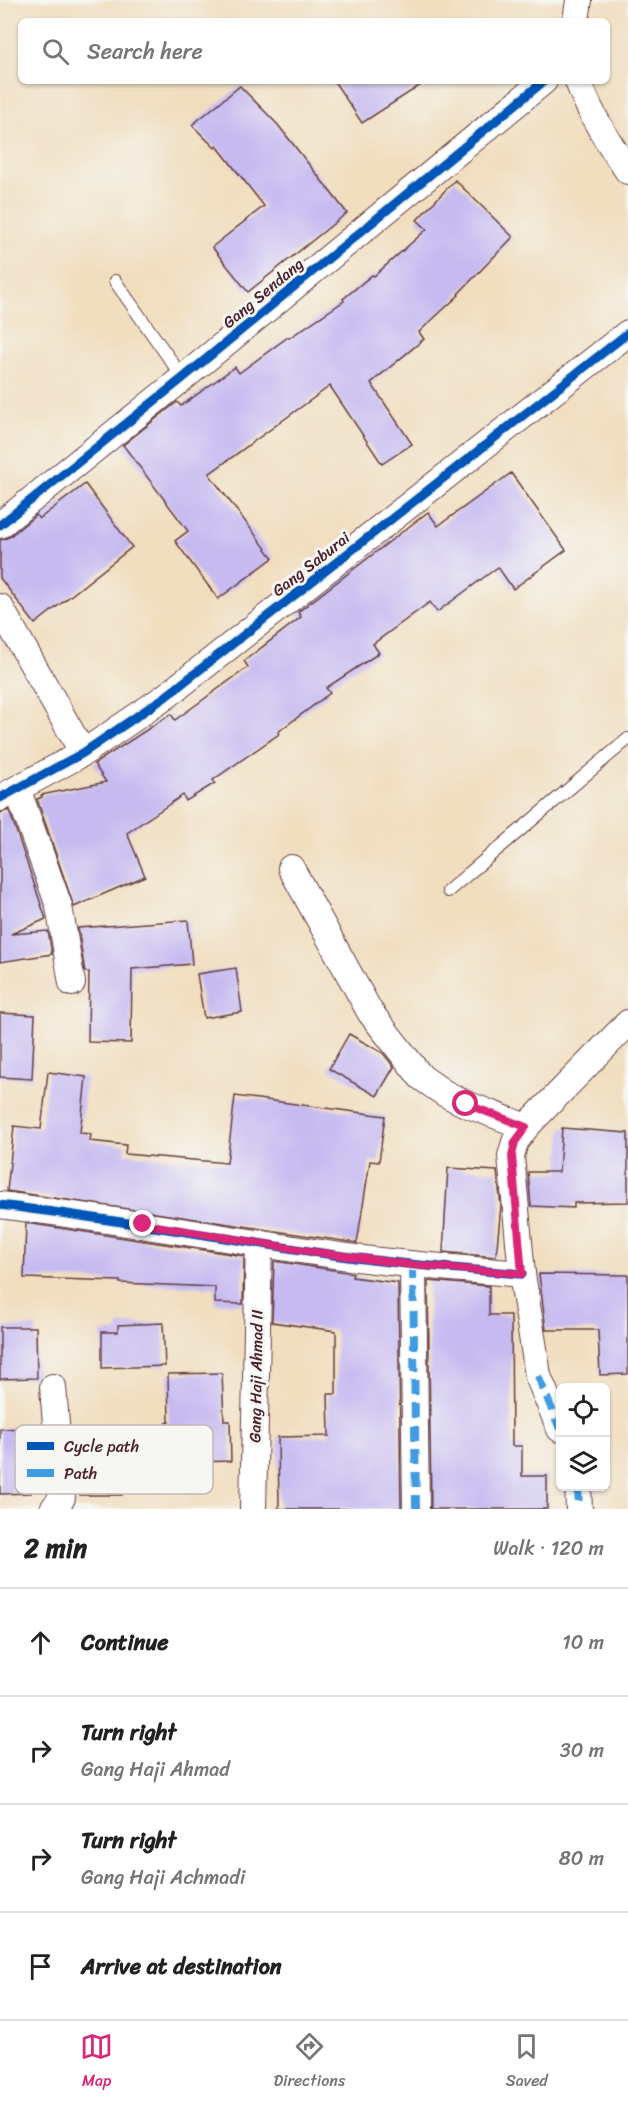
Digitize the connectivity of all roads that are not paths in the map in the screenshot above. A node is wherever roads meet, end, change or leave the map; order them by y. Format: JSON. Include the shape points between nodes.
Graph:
{"nodes":[{"id":1,"x":579,"y":0,"type":"edge"},
{"id":2,"x":576,"y":18,"type":"edge"},
{"id":3,"x":540,"y":84,"type":"edge"},
{"id":4,"x":579,"y":84,"type":"edge"},
{"id":5,"x":628,"y":171,"type":"edge"},
{"id":6,"x":115,"y":281,"type":"dead end"},
{"id":7,"x":628,"y":333,"type":"edge"},
{"id":8,"x":183,"y":378,"type":"junction"},
{"id":9,"x":0,"y":525,"type":"edge"},
{"id":10,"x":0,"y":607,"type":"edge"},
{"id":11,"x":628,"y":739,"type":"edge"},
{"id":12,"x":83,"y":753,"type":"junction"},
{"id":13,"x":9,"y":795,"type":"edge"},
{"id":14,"x":291,"y":868,"type":"dead end"},
{"id":15,"x":448,"y":891,"type":"dead end"},
{"id":16,"x":72,"y":983,"type":"dead end"},
{"id":17,"x":628,"y":1023,"type":"edge"},
{"id":18,"x":526,"y":1127,"type":"junction"},
{"id":19,"x":0,"y":1204,"type":"edge"},
{"id":20,"x":259,"y":1242,"type":"junction"},
{"id":21,"x":413,"y":1265,"type":"junction"},
{"id":22,"x":522,"y":1274,"type":"junction"},
{"id":23,"x":53,"y":1387,"type":"dead end"},
{"id":24,"x":556,"y":1417,"type":"edge"},
{"id":25,"x":56,"y":1425,"type":"edge"},
{"id":26,"x":578,"y":1491,"type":"edge"},
{"id":27,"x":62,"y":1494,"type":"edge"},
{"id":28,"x":53,"y":1509,"type":"edge"},
{"id":29,"x":254,"y":1509,"type":"edge"},
{"id":30,"x":416,"y":1509,"type":"edge"},
{"id":31,"x":579,"y":1509,"type":"edge"}],
"edges":[{"from":1,"to":2,"type":"street"},
{"from":3,"to":8,"type":"street","name":"Gang Sendang"},
{"from":4,"to":5,"type":"street","via":[[604,137]]},
{"from":6,"to":8,"type":"lane"},
{"from":7,"to":12,"type":"street","name":"Gang Saburai","via":[[210,663]]},
{"from":8,"to":9,"type":"street","name":"Gang Sendang"},
{"from":10,"to":12,"type":"street"},
{"from":11,"to":15,"type":"lane"},
{"from":12,"to":13,"type":"street","name":"Gang Saburai"},
{"from":13,"to":16,"type":"street","via":[[59,906]]},
{"from":14,"to":18,"type":"street","via":[[370,1011],[421,1077],[466,1104]]},
{"from":17,"to":18,"type":"street"},
{"from":18,"to":22,"type":"street","via":[[515,1142],[512,1156]]},
{"from":19,"to":20,"type":"street"},
{"from":20,"to":21,"type":"street"},
{"from":20,"to":29,"type":"street","name":"Gang Haji Ahmad II"},
{"from":21,"to":22,"type":"street"},
{"from":21,"to":30,"type":"street"},
{"from":22,"to":24,"type":"street","via":[[538,1376]]},
{"from":23,"to":25,"type":"street"},
{"from":26,"to":31,"type":"street"},
{"from":27,"to":28,"type":"street"}]}
